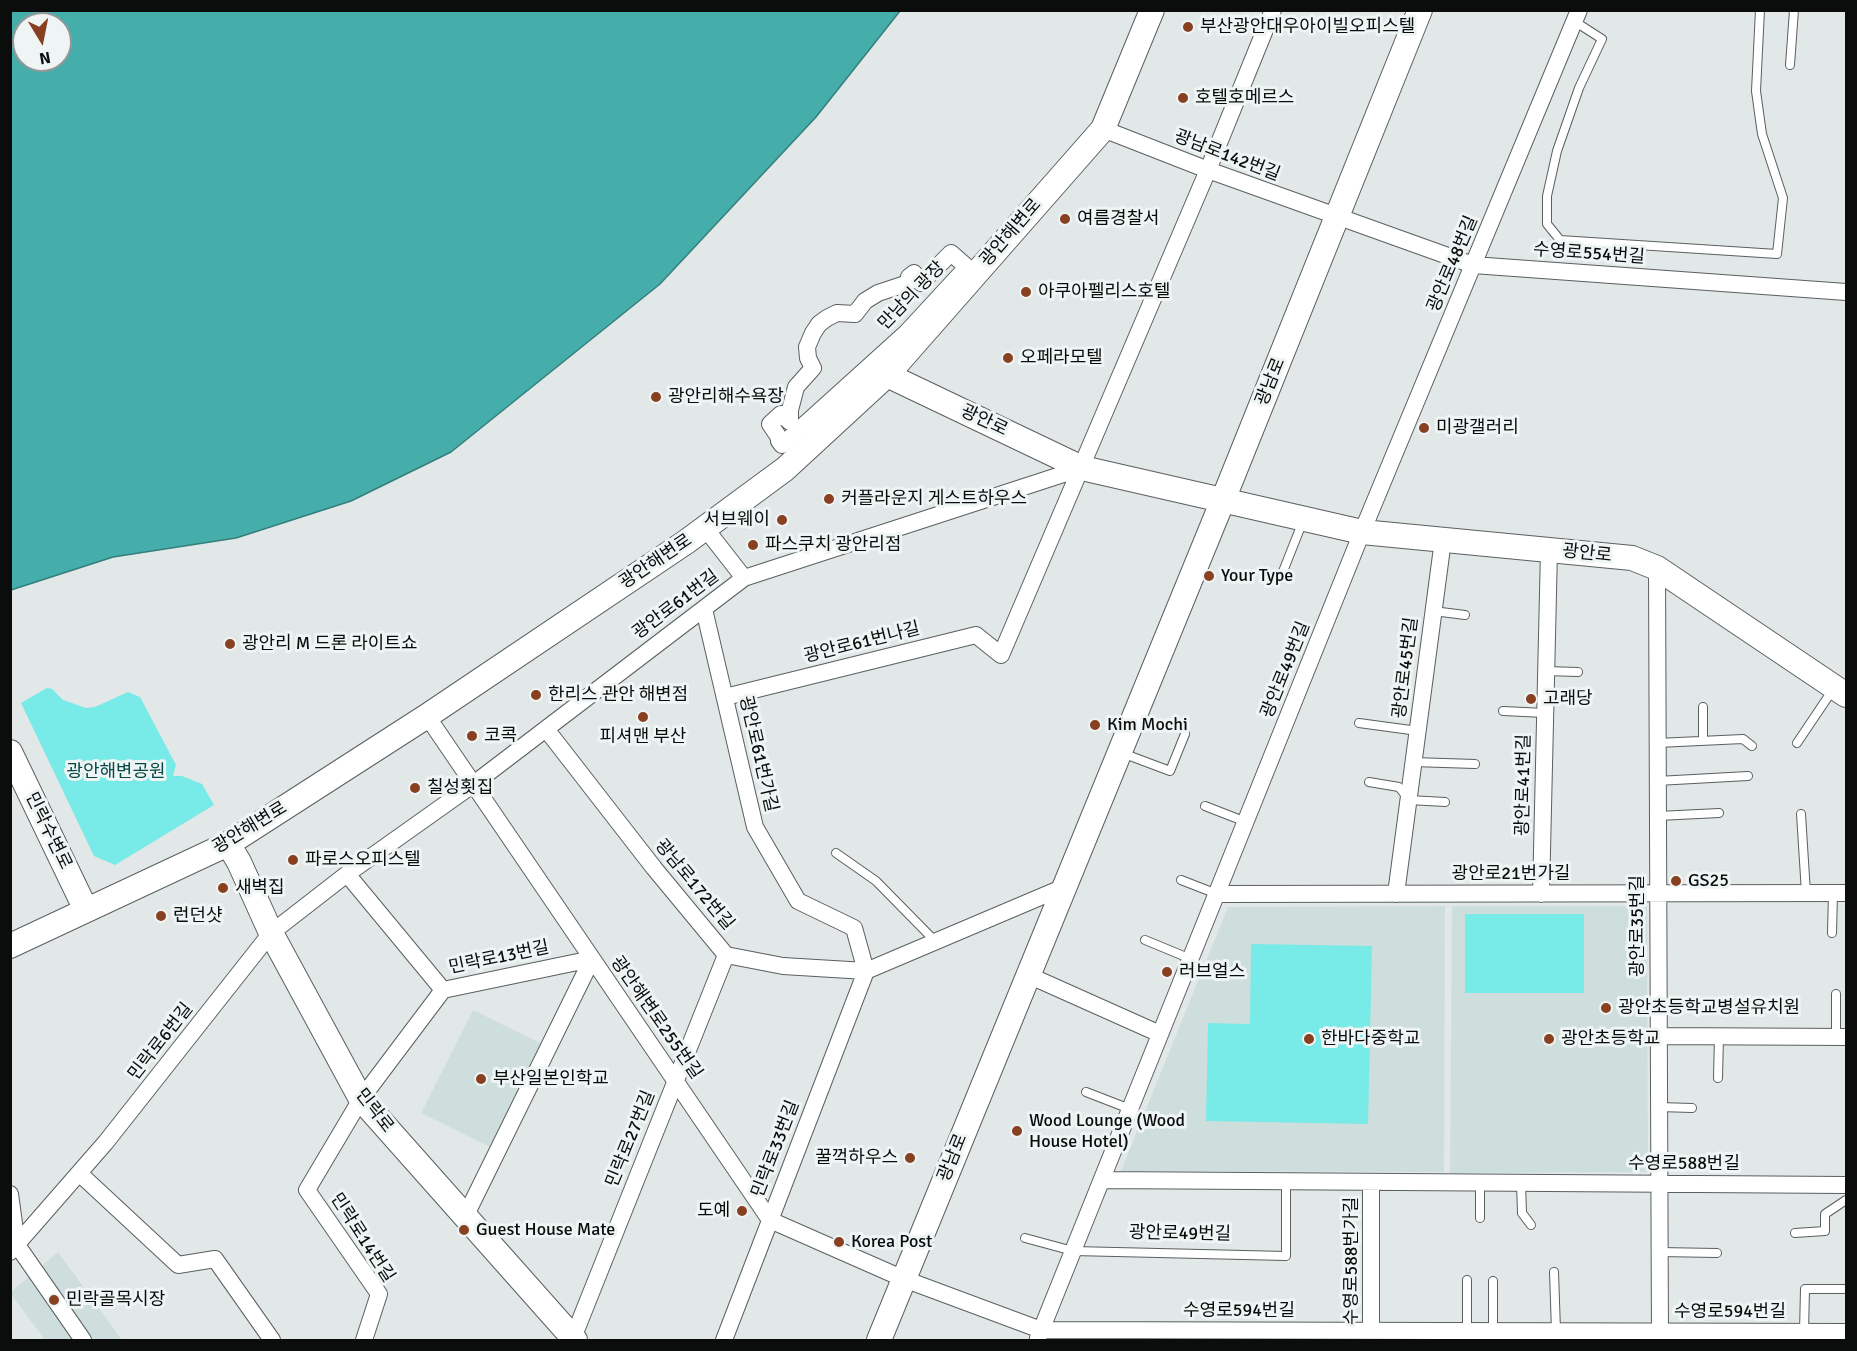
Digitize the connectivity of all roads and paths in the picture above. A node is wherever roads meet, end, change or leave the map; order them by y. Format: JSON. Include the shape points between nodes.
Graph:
{"nodes":[{"id":1,"x":1152,"y":10,"type":"edge"},
{"id":2,"x":1273,"y":10,"type":"edge"},
{"id":3,"x":1420,"y":10,"type":"edge"},
{"id":4,"x":1760,"y":10,"type":"edge"},
{"id":5,"x":1794,"y":10,"type":"edge"},
{"id":6,"x":1576,"y":16,"type":"edge"},
{"id":7,"x":1790,"y":65,"type":"dead end"},
{"id":8,"x":1103,"y":129,"type":"junction"},
{"id":9,"x":1208,"y":170,"type":"junction"},
{"id":10,"x":1337,"y":217,"type":"junction"},
{"id":11,"x":1473,"y":265,"type":"junction"},
{"id":12,"x":1846,"y":292,"type":"edge"},
{"id":13,"x":887,"y":375,"type":"junction"},
{"id":14,"x":782,"y":445,"type":"joint"},
{"id":15,"x":1082,"y":468,"type":"junction"},
{"id":16,"x":1223,"y":500,"type":"junction"},
{"id":17,"x":1303,"y":519,"type":"junction"},
{"id":18,"x":705,"y":528,"type":"junction"},
{"id":19,"x":1362,"y":532,"type":"junction"},
{"id":20,"x":1443,"y":540,"type":"junction"},
{"id":21,"x":1549,"y":550,"type":"junction"},
{"id":22,"x":1657,"y":568,"type":"junction"},
{"id":23,"x":744,"y":578,"type":"junction"},
{"id":24,"x":1280,"y":579,"type":"dead end"},
{"id":25,"x":704,"y":609,"type":"junction"},
{"id":26,"x":1433,"y":611,"type":"junction"},
{"id":27,"x":1465,"y":615,"type":"dead end"},
{"id":28,"x":1546,"y":671,"type":"junction"},
{"id":29,"x":1578,"y":672,"type":"dead end"},
{"id":30,"x":1841,"y":691,"type":"edge"},
{"id":31,"x":725,"y":697,"type":"junction"},
{"id":32,"x":1703,"y":707,"type":"dead end"},
{"id":33,"x":1503,"y":711,"type":"dead end"},
{"id":34,"x":1545,"y":713,"type":"junction"},
{"id":35,"x":427,"y":716,"type":"junction"},
{"id":36,"x":1359,"y":723,"type":"dead end"},
{"id":37,"x":546,"y":729,"type":"junction"},
{"id":38,"x":1418,"y":731,"type":"junction"},
{"id":39,"x":1185,"y":734,"type":"dead end"},
{"id":40,"x":1703,"y":741,"type":"junction"},
{"id":41,"x":1657,"y":742,"type":"junction"},
{"id":42,"x":1797,"y":742,"type":"dead end"},
{"id":43,"x":1752,"y":746,"type":"dead end"},
{"id":44,"x":10,"y":752,"type":"edge"},
{"id":45,"x":1120,"y":752,"type":"junction"},
{"id":46,"x":1413,"y":762,"type":"junction"},
{"id":47,"x":1476,"y":764,"type":"dead end"},
{"id":48,"x":1748,"y":776,"type":"dead end"},
{"id":49,"x":16,"y":779,"type":"edge"},
{"id":50,"x":1657,"y":781,"type":"junction"},
{"id":51,"x":1369,"y":782,"type":"dead end"},
{"id":52,"x":474,"y":784,"type":"junction"},
{"id":53,"x":1408,"y":800,"type":"junction"},
{"id":54,"x":1445,"y":802,"type":"dead end"},
{"id":55,"x":1205,"y":806,"type":"dead end"},
{"id":56,"x":1719,"y":813,"type":"dead end"},
{"id":57,"x":1801,"y":814,"type":"dead end"},
{"id":58,"x":1658,"y":816,"type":"junction"},
{"id":59,"x":1246,"y":822,"type":"junction"},
{"id":60,"x":228,"y":844,"type":"junction"},
{"id":61,"x":836,"y":853,"type":"dead end"},
{"id":62,"x":346,"y":874,"type":"junction"},
{"id":63,"x":1182,"y":880,"type":"dead end"},
{"id":64,"x":1064,"y":887,"type":"junction"},
{"id":65,"x":1806,"y":893,"type":"junction"},
{"id":66,"x":1840,"y":893,"type":"edge"},
{"id":67,"x":1217,"y":894,"type":"junction"},
{"id":68,"x":1396,"y":894,"type":"junction"},
{"id":69,"x":1541,"y":894,"type":"junction"},
{"id":70,"x":1658,"y":894,"type":"junction"},
{"id":71,"x":86,"y":910,"type":"junction"},
{"id":72,"x":272,"y":933,"type":"junction"},
{"id":73,"x":1832,"y":933,"type":"dead end"},
{"id":74,"x":1145,"y":940,"type":"dead end"},
{"id":75,"x":935,"y":941,"type":"junction"},
{"id":76,"x":10,"y":946,"type":"edge"},
{"id":77,"x":726,"y":955,"type":"junction"},
{"id":78,"x":592,"y":959,"type":"junction"},
{"id":79,"x":1191,"y":959,"type":"junction"},
{"id":80,"x":866,"y":971,"type":"junction"},
{"id":81,"x":1028,"y":975,"type":"junction"},
{"id":82,"x":443,"y":990,"type":"junction"},
{"id":83,"x":1836,"y":994,"type":"dead end"},
{"id":84,"x":1160,"y":1034,"type":"junction"},
{"id":85,"x":1659,"y":1036,"type":"junction"},
{"id":86,"x":1719,"y":1036,"type":"junction"},
{"id":87,"x":1841,"y":1037,"type":"edge"},
{"id":88,"x":1718,"y":1078,"type":"dead end"},
{"id":89,"x":676,"y":1081,"type":"junction"},
{"id":90,"x":1086,"y":1092,"type":"dead end"},
{"id":91,"x":360,"y":1099,"type":"junction"},
{"id":92,"x":1659,"y":1107,"type":"junction"},
{"id":93,"x":1692,"y":1108,"type":"dead end"},
{"id":94,"x":1130,"y":1109,"type":"junction"},
{"id":95,"x":80,"y":1173,"type":"junction"},
{"id":96,"x":1101,"y":1180,"type":"junction"},
{"id":97,"x":1287,"y":1182,"type":"junction"},
{"id":98,"x":1371,"y":1182,"type":"junction"},
{"id":99,"x":1480,"y":1183,"type":"junction"},
{"id":100,"x":1521,"y":1183,"type":"junction"},
{"id":101,"x":1659,"y":1184,"type":"junction"},
{"id":102,"x":1846,"y":1185,"type":"edge"},
{"id":103,"x":10,"y":1194,"type":"edge"},
{"id":104,"x":1846,"y":1200,"type":"edge"},
{"id":105,"x":465,"y":1217,"type":"junction"},
{"id":106,"x":1480,"y":1218,"type":"dead end"},
{"id":107,"x":770,"y":1220,"type":"junction"},
{"id":108,"x":1531,"y":1225,"type":"dead end"},
{"id":109,"x":1795,"y":1233,"type":"dead end"},
{"id":110,"x":1025,"y":1238,"type":"dead end"},
{"id":111,"x":14,"y":1248,"type":"edge"},
{"id":112,"x":1073,"y":1251,"type":"junction"},
{"id":113,"x":1659,"y":1252,"type":"junction"},
{"id":114,"x":1717,"y":1254,"type":"dead end"},
{"id":115,"x":1554,"y":1272,"type":"dead end"},
{"id":116,"x":904,"y":1279,"type":"junction"},
{"id":117,"x":1467,"y":1280,"type":"dead end"},
{"id":118,"x":1493,"y":1281,"type":"dead end"},
{"id":119,"x":1844,"y":1289,"type":"dead end"},
{"id":120,"x":1467,"y":1331,"type":"junction"},
{"id":121,"x":1493,"y":1331,"type":"junction"},
{"id":122,"x":1556,"y":1331,"type":"junction"},
{"id":123,"x":1804,"y":1332,"type":"junction"},
{"id":124,"x":1846,"y":1332,"type":"edge"},
{"id":125,"x":1039,"y":1335,"type":"edge"},
{"id":126,"x":1283,"y":1336,"type":"edge"},
{"id":127,"x":1371,"y":1336,"type":"edge"},
{"id":128,"x":1584,"y":1336,"type":"edge"},
{"id":129,"x":1660,"y":1336,"type":"edge"},
{"id":130,"x":571,"y":1340,"type":"edge"},
{"id":131,"x":83,"y":1341,"type":"edge"},
{"id":132,"x":272,"y":1341,"type":"edge"},
{"id":133,"x":364,"y":1341,"type":"edge"},
{"id":134,"x":724,"y":1341,"type":"edge"},
{"id":135,"x":879,"y":1341,"type":"edge"}],
"edges":[{"from":1,"to":8,"type":"main road","name":"광안해변로"},
{"from":2,"to":9,"type":"street"},
{"from":3,"to":10,"type":"main road","name":"광남로"},
{"from":4,"to":6,"type":"lane","via":[[1756,90],[1762,134],[1783,198],[1777,254],[1560,240],[1547,224],[1547,196],[1557,151],[1579,88],[1602,39]]},
{"from":5,"to":7,"type":"lane"},
{"from":6,"to":11,"type":"street","name":"광안로48번길"},
{"from":8,"to":9,"type":"street","name":"광남로142번길"},
{"from":8,"to":13,"type":"main road","name":"광안해변로"},
{"from":9,"to":10,"type":"street","name":"광남로142번길"},
{"from":9,"to":15,"type":"street"},
{"from":10,"to":11,"type":"street","name":"수영로554번길"},
{"from":10,"to":16,"type":"main road","name":"광남로"},
{"from":11,"to":12,"type":"street","name":"수영로554번길"},
{"from":11,"to":19,"type":"street","name":"광안로48번길"},
{"from":13,"to":15,"type":"main road","name":"광안로"},
{"from":13,"to":18,"type":"main road","name":"광안해변로","via":[[785,469]]},
{"from":14,"to":14,"type":"street","name":"만남의 광장","via":[[906,333],[967,267],[951,253],[921,283],[914,273],[909,277],[912,280],[878,293],[855,314],[837,313],[819,324],[807,347],[813,368],[796,387],[790,422],[781,414],[770,424]]},
{"from":15,"to":16,"type":"main road","name":"광안로"},
{"from":15,"to":23,"type":"street","name":"광안로61번길"},
{"from":15,"to":31,"type":"street","name":"광안로61번나길","via":[[1001,655],[976,635]]},
{"from":16,"to":17,"type":"main road","name":"광안로"},
{"from":16,"to":45,"type":"main road","name":"광남로"},
{"from":17,"to":19,"type":"main road","name":"광안로"},
{"from":17,"to":24,"type":"lane"},
{"from":18,"to":23,"type":"street"},
{"from":18,"to":35,"type":"main road","name":"광안해변로"},
{"from":19,"to":20,"type":"main road","name":"광안로"},
{"from":19,"to":59,"type":"street","name":"광안로49번길"},
{"from":20,"to":21,"type":"main road","name":"광안로"},
{"from":20,"to":26,"type":"street","name":"광안로45번길"},
{"from":21,"to":22,"type":"main road","name":"광안로","via":[[1632,558]]},
{"from":21,"to":28,"type":"street","name":"광안로41번길"},
{"from":22,"to":30,"type":"main road","name":"광안로"},
{"from":22,"to":41,"type":"street","name":"광안로35번길"},
{"from":23,"to":25,"type":"street","name":"광안로61번길"},
{"from":25,"to":31,"type":"street","name":"광안로61번가길"},
{"from":25,"to":37,"type":"street","name":"광안로61번길"},
{"from":26,"to":27,"type":"lane","name":"광안로45번길"},
{"from":26,"to":38,"type":"street","name":"광안로45번길"},
{"from":28,"to":29,"type":"lane"},
{"from":28,"to":34,"type":"street","name":"광안로41번길"},
{"from":30,"to":42,"type":"lane","name":"광안로"},
{"from":31,"to":80,"type":"street","name":"광안로61번가길","via":[[755,827],[798,901],[854,928]]},
{"from":32,"to":40,"type":"lane"},
{"from":33,"to":34,"type":"lane","name":"광안로41번길"},
{"from":34,"to":69,"type":"street","name":"광안로41번길"},
{"from":35,"to":52,"type":"street","name":"광안해변로255번길"},
{"from":35,"to":60,"type":"main road","name":"광안해변로"},
{"from":36,"to":38,"type":"lane","name":"광안로45번길"},
{"from":37,"to":52,"type":"street","name":"광안로61번길"},
{"from":37,"to":77,"type":"street","name":"광남로172번길"},
{"from":38,"to":46,"type":"street","name":"광안로45번길"},
{"from":39,"to":45,"type":"lane","via":[[1170,771]]},
{"from":40,"to":41,"type":"lane"},
{"from":40,"to":43,"type":"lane","via":[[1743,739]]},
{"from":41,"to":50,"type":"street","name":"광안로35번길"},
{"from":44,"to":49,"type":"main road","name":"민락수변로"},
{"from":45,"to":64,"type":"main road","name":"광남로"},
{"from":46,"to":47,"type":"lane"},
{"from":46,"to":53,"type":"street","name":"광안로45번길"},
{"from":48,"to":50,"type":"lane"},
{"from":49,"to":71,"type":"main road","name":"민락수변로"},
{"from":50,"to":58,"type":"street","name":"광안로35번길"},
{"from":51,"to":53,"type":"lane","via":[[1399,787]]},
{"from":52,"to":62,"type":"street","name":"광안로61번길"},
{"from":52,"to":78,"type":"street","name":"광안해변로255번길"},
{"from":53,"to":54,"type":"lane"},
{"from":53,"to":68,"type":"street","name":"광안로45번길"},
{"from":55,"to":59,"type":"lane"},
{"from":56,"to":58,"type":"lane"},
{"from":57,"to":65,"type":"lane"},
{"from":58,"to":70,"type":"street","name":"광안로35번길"},
{"from":59,"to":67,"type":"street","name":"광안로49번길"},
{"from":60,"to":71,"type":"main road","name":"광안해변로"},
{"from":60,"to":72,"type":"main road","name":"민락로"},
{"from":61,"to":75,"type":"lane","via":[[876,880]]},
{"from":62,"to":72,"type":"street","name":"광안로61번길"},
{"from":62,"to":82,"type":"street"},
{"from":63,"to":67,"type":"lane"},
{"from":64,"to":75,"type":"street","name":"광남로172번길"},
{"from":64,"to":81,"type":"main road","name":"광남로"},
{"from":65,"to":66,"type":"street","name":"광안로21번가길"},
{"from":65,"to":70,"type":"street","name":"광안로21번가길"},
{"from":66,"to":73,"type":"lane","name":"광안로21번가길"},
{"from":67,"to":68,"type":"street","name":"광안로21번가길"},
{"from":67,"to":79,"type":"street","name":"광안로49번길"},
{"from":68,"to":69,"type":"street","name":"광안로21번가길"},
{"from":69,"to":70,"type":"street","name":"광안로21번가길"},
{"from":70,"to":85,"type":"street","name":"광안로35번길"},
{"from":71,"to":76,"type":"main road","name":"광안해변로"},
{"from":72,"to":91,"type":"main road","name":"민락로"},
{"from":72,"to":95,"type":"street","name":"민락로6번길"},
{"from":74,"to":79,"type":"lane"},
{"from":75,"to":80,"type":"street","name":"광남로172번길"},
{"from":77,"to":80,"type":"street","name":"광남로172번길","via":[[783,966]]},
{"from":77,"to":89,"type":"street","name":"민락로27번길"},
{"from":78,"to":82,"type":"street","name":"민락로13번길"},
{"from":78,"to":89,"type":"street","name":"광안해변로255번길"},
{"from":78,"to":105,"type":"street"},
{"from":79,"to":84,"type":"street","name":"광안로49번길"},
{"from":80,"to":107,"type":"street","name":"민락로33번길"},
{"from":81,"to":84,"type":"street"},
{"from":81,"to":116,"type":"main road","name":"광남로"},
{"from":82,"to":91,"type":"street","name":"민락로13번길"},
{"from":83,"to":87,"type":"lane"},
{"from":84,"to":94,"type":"street","name":"광안로49번길"},
{"from":85,"to":86,"type":"street"},
{"from":85,"to":92,"type":"street","name":"광안로35번길"},
{"from":86,"to":87,"type":"street"},
{"from":86,"to":88,"type":"lane"},
{"from":89,"to":107,"type":"street","name":"광안해변로255번길"},
{"from":89,"to":130,"type":"street","name":"민락로27번길"},
{"from":90,"to":94,"type":"lane"},
{"from":91,"to":105,"type":"main road","name":"민락로"},
{"from":91,"to":133,"type":"street","name":"민락로14번길","via":[[308,1190],[379,1294]]},
{"from":92,"to":93,"type":"lane"},
{"from":92,"to":101,"type":"street","name":"광안로35번길"},
{"from":94,"to":96,"type":"street","name":"광안로49번길"},
{"from":95,"to":111,"type":"street","name":"민락로6번길"},
{"from":95,"to":132,"type":"street","via":[[178,1264],[215,1259]]},
{"from":96,"to":97,"type":"street","name":"수영로588번길"},
{"from":96,"to":112,"type":"street","name":"광안로49번길"},
{"from":97,"to":98,"type":"street","name":"수영로588번길"},
{"from":97,"to":112,"type":"lane","name":"광안로49번길","via":[[1286,1256]]},
{"from":98,"to":99,"type":"street","name":"수영로588번길"},
{"from":98,"to":127,"type":"street","name":"수영로588번가길"},
{"from":99,"to":100,"type":"street","name":"수영로588번길"},
{"from":99,"to":106,"type":"lane"},
{"from":100,"to":101,"type":"street","name":"수영로588번길"},
{"from":100,"to":108,"type":"lane","via":[[1522,1213]]},
{"from":101,"to":102,"type":"street","name":"수영로588번길"},
{"from":101,"to":113,"type":"street","name":"광안로35번길"},
{"from":103,"to":111,"type":"street"},
{"from":104,"to":109,"type":"lane","via":[[1825,1214],[1825,1231]]},
{"from":105,"to":130,"type":"main road","name":"민락로"},
{"from":107,"to":116,"type":"street"},
{"from":107,"to":134,"type":"street","name":"민락로33번길"},
{"from":110,"to":112,"type":"lane"},
{"from":111,"to":131,"type":"street"},
{"from":112,"to":125,"type":"street","name":"광안로49번길"},
{"from":113,"to":114,"type":"lane"},
{"from":113,"to":129,"type":"street","name":"광안로35번길"},
{"from":115,"to":122,"type":"lane"},
{"from":116,"to":125,"type":"street","name":"수영로594번길"},
{"from":116,"to":135,"type":"main road","name":"광남로"},
{"from":117,"to":120,"type":"lane"},
{"from":118,"to":121,"type":"lane"},
{"from":119,"to":123,"type":"lane","name":"수영로594번길","via":[[1806,1289]]},
{"from":120,"to":121,"type":"street","name":"수영로594번길"},
{"from":120,"to":127,"type":"street","name":"수영로594번길"},
{"from":121,"to":122,"type":"street","name":"수영로594번길"},
{"from":122,"to":128,"type":"street","name":"수영로594번길"},
{"from":123,"to":124,"type":"street","name":"수영로594번길"},
{"from":123,"to":129,"type":"street","name":"수영로594번길"},
{"from":125,"to":126,"type":"street","name":"수영로594번길"},
{"from":126,"to":127,"type":"street","name":"수영로594번길"},
{"from":128,"to":129,"type":"street","name":"수영로594번길"}]}
